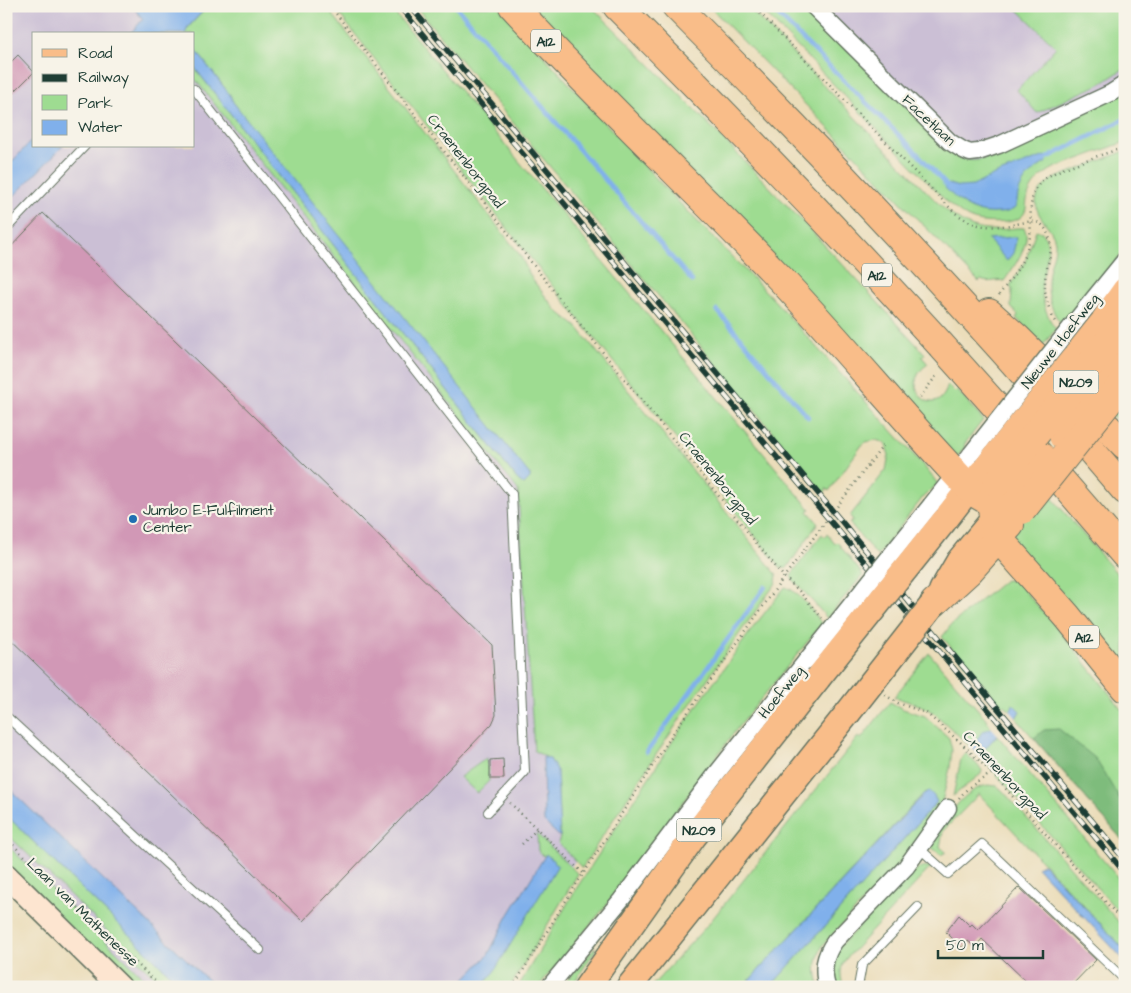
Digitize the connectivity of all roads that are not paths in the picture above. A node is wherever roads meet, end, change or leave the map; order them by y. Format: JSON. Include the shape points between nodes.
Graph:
{"nodes":[{"id":1,"x":514,"y":6,"type":"edge"},
{"id":2,"x":617,"y":6,"type":"edge"},
{"id":3,"x":676,"y":6,"type":"edge"},
{"id":4,"x":813,"y":6,"type":"edge"},
{"id":5,"x":1125,"y":84,"type":"edge"},
{"id":6,"x":195,"y":90,"type":"edge"},
{"id":7,"x":83,"y":148,"type":"edge"},
{"id":8,"x":883,"y":219,"type":"junction"},
{"id":9,"x":6,"y":229,"type":"edge"},
{"id":10,"x":1125,"y":260,"type":"edge"},
{"id":11,"x":1125,"y":290,"type":"edge"},
{"id":12,"x":1110,"y":330,"type":"edge"},
{"id":13,"x":1125,"y":381,"type":"edge"},
{"id":14,"x":1022,"y":407,"type":"joint"},
{"id":15,"x":1055,"y":444,"type":"joint"},
{"id":16,"x":1125,"y":446,"type":"edge"},
{"id":17,"x":1125,"y":490,"type":"edge"},
{"id":18,"x":991,"y":494,"type":"junction"},
{"id":19,"x":1125,"y":555,"type":"edge"},
{"id":20,"x":977,"y":561,"type":"junction"},
{"id":21,"x":1024,"y":566,"type":"junction"},
{"id":22,"x":934,"y":603,"type":"joint"},
{"id":23,"x":812,"y":670,"type":"junction"},
{"id":24,"x":1125,"y":688,"type":"edge"},
{"id":25,"x":6,"y":716,"type":"edge"},
{"id":26,"x":948,"y":808,"type":"road end"},
{"id":27,"x":488,"y":812,"type":"dead end"},
{"id":28,"x":919,"y":848,"type":"junction"},
{"id":29,"x":6,"y":875,"type":"edge"},
{"id":30,"x":6,"y":896,"type":"edge"},
{"id":31,"x":918,"y":907,"type":"dead end"},
{"id":32,"x":260,"y":950,"type":"dead end"},
{"id":33,"x":1125,"y":980,"type":"edge"},
{"id":34,"x":1125,"y":984,"type":"edge"},
{"id":35,"x":99,"y":987,"type":"edge"},
{"id":36,"x":120,"y":987,"type":"edge"},
{"id":37,"x":549,"y":987,"type":"edge"},
{"id":38,"x":587,"y":987,"type":"edge"},
{"id":39,"x":629,"y":987,"type":"edge"},
{"id":40,"x":828,"y":987,"type":"edge"},
{"id":41,"x":858,"y":987,"type":"edge"},
{"id":42,"x":1122,"y":987,"type":"edge"}],
"edges":[{"from":1,"to":18,"type":"highway","number":"A12"},
{"from":2,"to":19,"type":"highway","number":"A12","via":[[875,273]]},
{"from":3,"to":8,"type":"highway"},
{"from":4,"to":5,"type":"street","name":"Facetlaan","via":[[950,142],[970,153],[999,145]]},
{"from":6,"to":27,"type":"lane","via":[[512,494],[525,772]]},
{"from":7,"to":9,"type":"lane"},
{"from":8,"to":16,"type":"highway","via":[[1017,338]]},
{"from":8,"to":17,"type":"highway"},
{"from":10,"to":12,"type":"street","name":"Nieuwe Hoefweg"},
{"from":11,"to":12,"type":"main road","name":"Nieuwe Hoefweg","number":"N209"},
{"from":12,"to":14,"type":"main road","name":"Nieuwe Hoefweg","number":"N209","bridge":true},
{"from":12,"to":15,"type":"main road","name":"Nieuwe Hoefweg","number":"N209","bridge":true},
{"from":12,"to":18,"type":"highway","number":"N209","bridge":true},
{"from":13,"to":18,"type":"highway","number":"N209","bridge":true},
{"from":14,"to":18,"type":"main road","name":"Hoefweg","number":"N209","bridge":true},
{"from":15,"to":18,"type":"main road","name":"Hoefweg","number":"N209","bridge":true},
{"from":18,"to":20,"type":"highway","number":"N209"},
{"from":18,"to":21,"type":"highway","number":"A12"},
{"from":18,"to":23,"type":"main road","name":"Hoefweg","number":"N209","bridge":true,"via":[[937,513]]},
{"from":20,"to":21,"type":"highway","number":"N209"},
{"from":20,"to":22,"type":"highway","number":"N209"},
{"from":21,"to":24,"type":"highway","number":"A12"},
{"from":22,"to":39,"type":"main road","number":"N209","bridge":true},
{"from":23,"to":37,"type":"street","name":"Hoefweg","via":[[708,784],[621,900]]},
{"from":23,"to":38,"type":"main road","name":"Hoefweg","number":"N209"},
{"from":25,"to":32,"type":"lane"},
{"from":26,"to":28,"type":"street"},
{"from":28,"to":33,"type":"lane","via":[[948,874],[982,844]]},
{"from":28,"to":40,"type":"street","via":[[906,867],[829,949],[824,967]]},
{"from":29,"to":36,"type":"street","name":"Laan van Mathenesse"},
{"from":30,"to":35,"type":"street"},
{"from":31,"to":41,"type":"lane","via":[[862,965]]},
{"from":34,"to":42,"type":"lane"}]}
